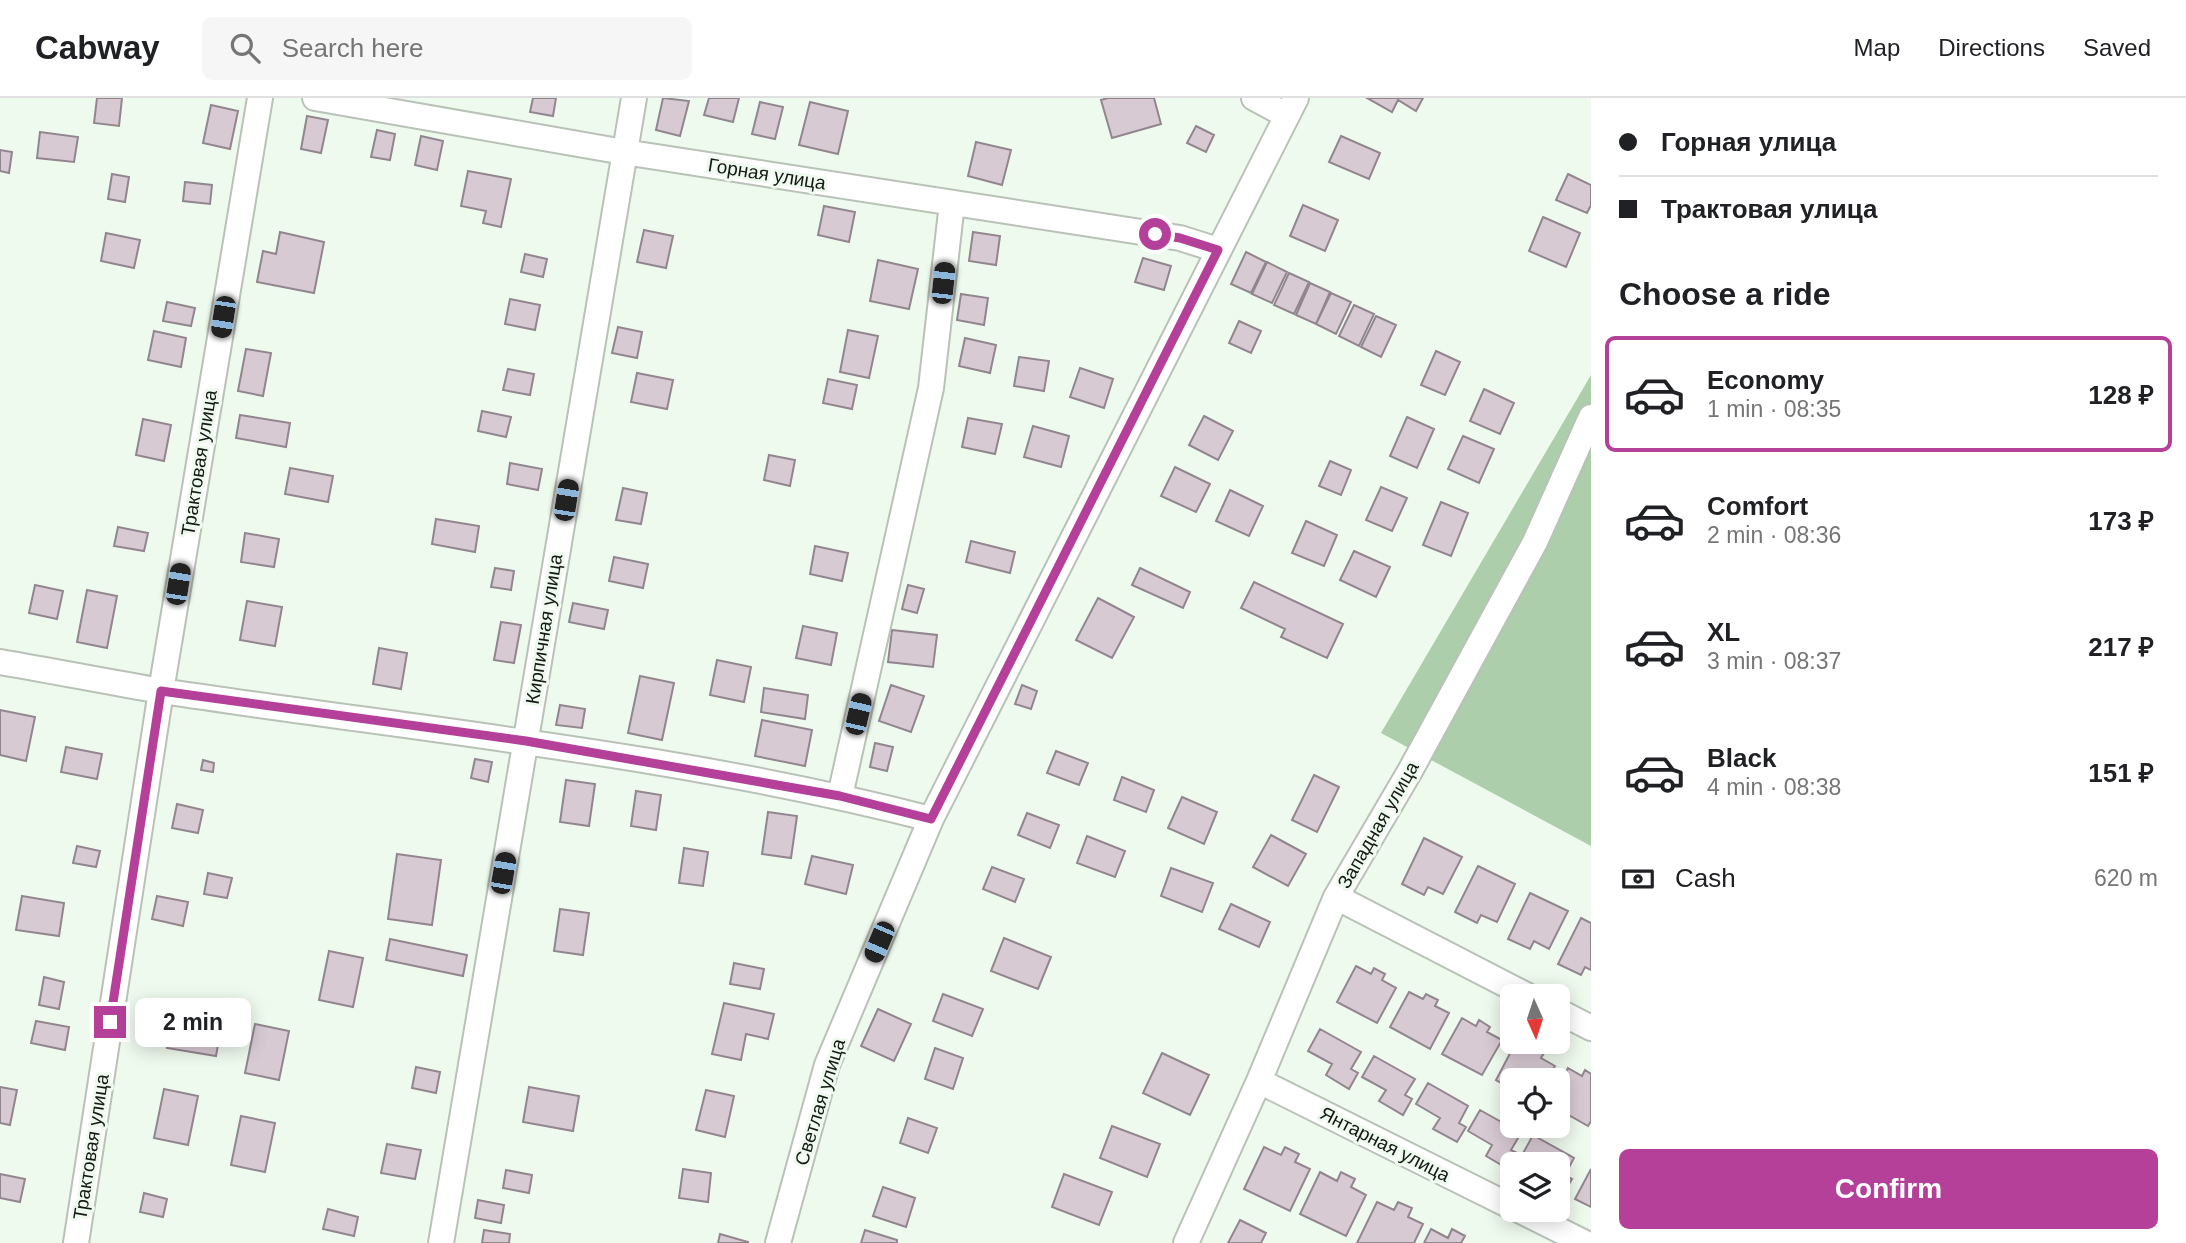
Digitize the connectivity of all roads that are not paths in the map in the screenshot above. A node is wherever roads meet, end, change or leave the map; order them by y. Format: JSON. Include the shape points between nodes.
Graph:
{"nodes":[{"id":1,"x":260,"y":98,"type":"edge"},
{"id":2,"x":315,"y":98,"type":"edge"},
{"id":3,"x":634,"y":98,"type":"edge"},
{"id":4,"x":1254,"y":98,"type":"edge"},
{"id":5,"x":1291,"y":106,"type":"edge"},
{"id":6,"x":624,"y":152,"type":"junction"},
{"id":7,"x":952,"y":204,"type":"junction"},
{"id":8,"x":1218,"y":250,"type":"junction"},
{"id":9,"x":1591,"y":417,"type":"edge"},
{"id":10,"x":0,"y":662,"type":"edge"},
{"id":11,"x":161,"y":691,"type":"junction"},
{"id":12,"x":526,"y":741,"type":"junction"},
{"id":13,"x":840,"y":796,"type":"junction"},
{"id":14,"x":931,"y":819,"type":"junction"},
{"id":15,"x":1336,"y":897,"type":"junction"},
{"id":16,"x":1505,"y":984,"type":"edge"},
{"id":17,"x":1570,"y":1017,"type":"edge"},
{"id":18,"x":1591,"y":1028,"type":"edge"},
{"id":19,"x":1259,"y":1081,"type":"junction"},
{"id":20,"x":1500,"y":1201,"type":"edge"},
{"id":21,"x":1542,"y":1222,"type":"edge"},
{"id":22,"x":76,"y":1243,"type":"edge"},
{"id":23,"x":441,"y":1243,"type":"edge"},
{"id":24,"x":778,"y":1243,"type":"edge"},
{"id":25,"x":1186,"y":1243,"type":"edge"},
{"id":26,"x":1585,"y":1243,"type":"edge"}],
"edges":[{"from":1,"to":11,"type":"street","name":"Трактовая улица"},
{"from":2,"to":6,"type":"street","name":"Горная улица"},
{"from":3,"to":6,"type":"street","name":"Кирпичная улица"},
{"from":4,"to":5,"type":"street"},
{"from":5,"to":8,"type":"street","name":"Светлая улица"},
{"from":6,"to":7,"type":"street","name":"Горная улица"},
{"from":6,"to":12,"type":"street","name":"Кирпичная улица"},
{"from":7,"to":8,"type":"street","name":"Горная улица","via":[[1180,238]]},
{"from":7,"to":13,"type":"street","via":[[931,388]]},
{"from":8,"to":14,"type":"street","name":"Светлая улица"},
{"from":9,"to":15,"type":"street","name":"Западная улица","via":[[1535,542]]},
{"from":10,"to":11,"type":"street"},
{"from":11,"to":12,"type":"street"},
{"from":11,"to":22,"type":"street","name":"Трактовая улица"},
{"from":12,"to":13,"type":"street"},
{"from":12,"to":23,"type":"street","name":"Кирпичная улица"},
{"from":13,"to":14,"type":"street"},
{"from":14,"to":24,"type":"street","name":"Светлая улица","via":[[827,1065]]},
{"from":15,"to":16,"type":"street"},
{"from":15,"to":19,"type":"street","name":"Западная улица"},
{"from":17,"to":18,"type":"street"},
{"from":19,"to":20,"type":"street","name":"Янтарная улица"},
{"from":19,"to":25,"type":"street","name":"Западная улица"},
{"from":21,"to":26,"type":"street","name":"Янтарная улица"}]}
